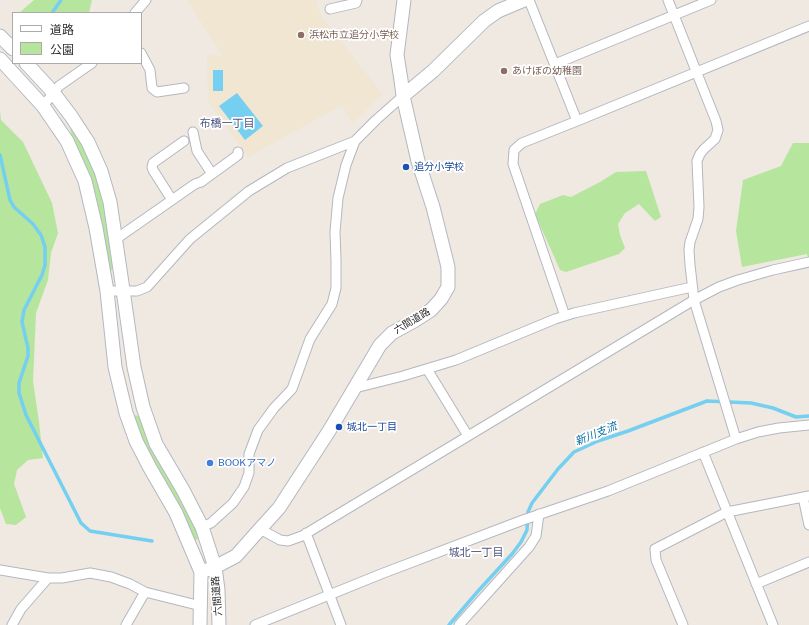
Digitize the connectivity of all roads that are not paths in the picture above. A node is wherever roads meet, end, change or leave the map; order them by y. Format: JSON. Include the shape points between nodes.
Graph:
{"nodes":[{"id":1,"x":146,"y":0,"type":"edge"},
{"id":2,"x":357,"y":0,"type":"edge"},
{"id":3,"x":404,"y":0,"type":"edge"},
{"id":4,"x":524,"y":0,"type":"edge"},
{"id":5,"x":529,"y":0,"type":"edge"},
{"id":6,"x":668,"y":0,"type":"edge"},
{"id":7,"x":711,"y":0,"type":"edge"},
{"id":8,"x":330,"y":9,"type":"dead end"},
{"id":9,"x":136,"y":12,"type":"edge"},
{"id":10,"x":674,"y":15,"type":"junction"},
{"id":11,"x":809,"y":26,"type":"edge"},
{"id":12,"x":0,"y":36,"type":"edge"},
{"id":13,"x":12,"y":49,"type":"edge"},
{"id":14,"x":142,"y":55,"type":"edge"},
{"id":15,"x":0,"y":59,"type":"edge"},
{"id":16,"x":27,"y":64,"type":"edge"},
{"id":17,"x":91,"y":64,"type":"edge"},
{"id":18,"x":555,"y":64,"type":"junction"},
{"id":19,"x":696,"y":72,"type":"junction"},
{"id":20,"x":184,"y":88,"type":"dead end"},
{"id":21,"x":54,"y":93,"type":"junction"},
{"id":22,"x":403,"y":96,"type":"junction"},
{"id":23,"x":43,"y":106,"type":"junction"},
{"id":24,"x":577,"y":121,"type":"junction"},
{"id":25,"x":193,"y":132,"type":"dead end"},
{"id":26,"x":184,"y":141,"type":"dead end"},
{"id":27,"x":355,"y":141,"type":"junction"},
{"id":28,"x":238,"y":152,"type":"dead end"},
{"id":29,"x":212,"y":174,"type":"junction"},
{"id":30,"x":172,"y":200,"type":"junction"},
{"id":31,"x":116,"y":239,"type":"junction"},
{"id":32,"x":809,"y":262,"type":"edge"},
{"id":33,"x":692,"y":287,"type":"junction"},
{"id":34,"x":123,"y":290,"type":"junction"},
{"id":35,"x":107,"y":291,"type":"junction"},
{"id":36,"x":694,"y":300,"type":"junction"},
{"id":37,"x":565,"y":316,"type":"junction"},
{"id":38,"x":427,"y":368,"type":"junction"},
{"id":39,"x":355,"y":388,"type":"junction"},
{"id":40,"x":809,"y":425,"type":"edge"},
{"id":41,"x":468,"y":436,"type":"junction"},
{"id":42,"x":736,"y":439,"type":"junction"},
{"id":43,"x":703,"y":452,"type":"junction"},
{"id":44,"x":806,"y":496,"type":"edge"},
{"id":45,"x":727,"y":512,"type":"junction"},
{"id":46,"x":536,"y":516,"type":"junction"},
{"id":47,"x":809,"y":525,"type":"edge"},
{"id":48,"x":202,"y":527,"type":"junction"},
{"id":49,"x":260,"y":529,"type":"junction"},
{"id":50,"x":306,"y":533,"type":"junction"},
{"id":51,"x":809,"y":562,"type":"edge"},
{"id":52,"x":215,"y":567,"type":"junction"},
{"id":53,"x":0,"y":570,"type":"edge"},
{"id":54,"x":201,"y":572,"type":"junction"},
{"id":55,"x":48,"y":578,"type":"junction"},
{"id":56,"x":756,"y":584,"type":"junction"},
{"id":57,"x":146,"y":592,"type":"junction"},
{"id":58,"x":329,"y":594,"type":"junction"},
{"id":59,"x":200,"y":606,"type":"junction"},
{"id":60,"x":12,"y":625,"type":"edge"},
{"id":61,"x":126,"y":625,"type":"edge"},
{"id":62,"x":200,"y":625,"type":"edge"},
{"id":63,"x":219,"y":625,"type":"edge"},
{"id":64,"x":255,"y":625,"type":"edge"},
{"id":65,"x":341,"y":625,"type":"edge"},
{"id":66,"x":459,"y":625,"type":"edge"},
{"id":67,"x":683,"y":625,"type":"edge"},
{"id":68,"x":773,"y":625,"type":"edge"}],
"edges":[{"from":1,"to":9,"type":"street"},
{"from":2,"to":8,"type":"street","via":[[356,3]]},
{"from":3,"to":22,"type":"street","name":"六間道路","via":[[397,56]]},
{"from":4,"to":22,"type":"street","via":[[498,11],[484,21],[433,71]]},
{"from":5,"to":18,"type":"street"},
{"from":6,"to":10,"type":"street"},
{"from":7,"to":10,"type":"street"},
{"from":10,"to":18,"type":"street"},
{"from":10,"to":19,"type":"street"},
{"from":11,"to":19,"type":"street"},
{"from":12,"to":13,"type":"street"},
{"from":14,"to":20,"type":"street","via":[[150,70],[152,88],[157,92]]},
{"from":15,"to":23,"type":"street"},
{"from":16,"to":21,"type":"street"},
{"from":17,"to":21,"type":"street","via":[[59,86]]},
{"from":18,"to":24,"type":"street"},
{"from":19,"to":24,"type":"street"},
{"from":19,"to":33,"type":"street","via":[[718,130],[715,139],[704,149],[697,161],[698,219],[689,250]]},
{"from":21,"to":23,"type":"street"},
{"from":21,"to":31,"type":"street","via":[[88,142],[101,171],[110,202]]},
{"from":22,"to":27,"type":"street"},
{"from":22,"to":39,"type":"street","name":"六間道路","via":[[418,161],[448,267],[448,287],[432,310],[392,332],[380,345]]},
{"from":23,"to":35,"type":"street","via":[[67,141],[85,181]]},
{"from":24,"to":37,"type":"street","via":[[522,143],[514,150],[513,164]]},
{"from":25,"to":29,"type":"street","via":[[197,150]]},
{"from":26,"to":30,"type":"street","via":[[152,166]]},
{"from":27,"to":34,"type":"street","via":[[287,168],[249,191],[190,238],[147,287],[137,291]]},
{"from":27,"to":48,"type":"street","via":[[346,164],[338,198],[334,232],[336,288],[332,304],[310,339],[292,388],[258,430],[249,454],[249,473],[244,487],[233,503],[211,523]]},
{"from":28,"to":29,"type":"street","via":[[238,155]]},
{"from":29,"to":30,"type":"street"},
{"from":30,"to":31,"type":"street"},
{"from":31,"to":34,"type":"street"},
{"from":32,"to":36,"type":"street","via":[[738,280]]},
{"from":33,"to":36,"type":"street"},
{"from":33,"to":37,"type":"street"},
{"from":34,"to":35,"type":"street"},
{"from":34,"to":48,"type":"street","via":[[134,367],[143,408],[156,444]]},
{"from":35,"to":54,"type":"street","via":[[115,367],[130,426],[176,513]]},
{"from":36,"to":41,"type":"street"},
{"from":36,"to":42,"type":"street"},
{"from":37,"to":38,"type":"street","via":[[456,360]]},
{"from":38,"to":39,"type":"street"},
{"from":38,"to":41,"type":"street"},
{"from":39,"to":49,"type":"street","name":"六間道路","via":[[283,501]]},
{"from":40,"to":42,"type":"street","via":[[758,432]]},
{"from":41,"to":50,"type":"street"},
{"from":42,"to":43,"type":"street"},
{"from":43,"to":45,"type":"street"},
{"from":43,"to":46,"type":"street","via":[[608,491]]},
{"from":44,"to":45,"type":"street"},
{"from":44,"to":47,"type":"street"},
{"from":45,"to":56,"type":"street"},
{"from":45,"to":67,"type":"street","via":[[656,549],[656,560]]},
{"from":46,"to":58,"type":"street"},
{"from":46,"to":66,"type":"street","via":[[536,536],[529,547]]},
{"from":48,"to":52,"type":"street"},
{"from":49,"to":50,"type":"street","via":[[280,540],[288,541]]},
{"from":49,"to":52,"type":"street","name":"六間道路","via":[[236,556]]},
{"from":50,"to":58,"type":"street"},
{"from":51,"to":56,"type":"street"},
{"from":52,"to":54,"type":"street","name":"六間道路"},
{"from":52,"to":63,"type":"street","name":"六間道路"},
{"from":53,"to":55,"type":"street"},
{"from":54,"to":59,"type":"street","name":"六間道路"},
{"from":55,"to":57,"type":"street","via":[[90,573],[111,577]]},
{"from":55,"to":60,"type":"street","via":[[21,609]]},
{"from":56,"to":68,"type":"street"},
{"from":57,"to":59,"type":"street"},
{"from":57,"to":61,"type":"street"},
{"from":58,"to":64,"type":"street"},
{"from":58,"to":65,"type":"street"},
{"from":59,"to":62,"type":"street","name":"六間道路"}]}
